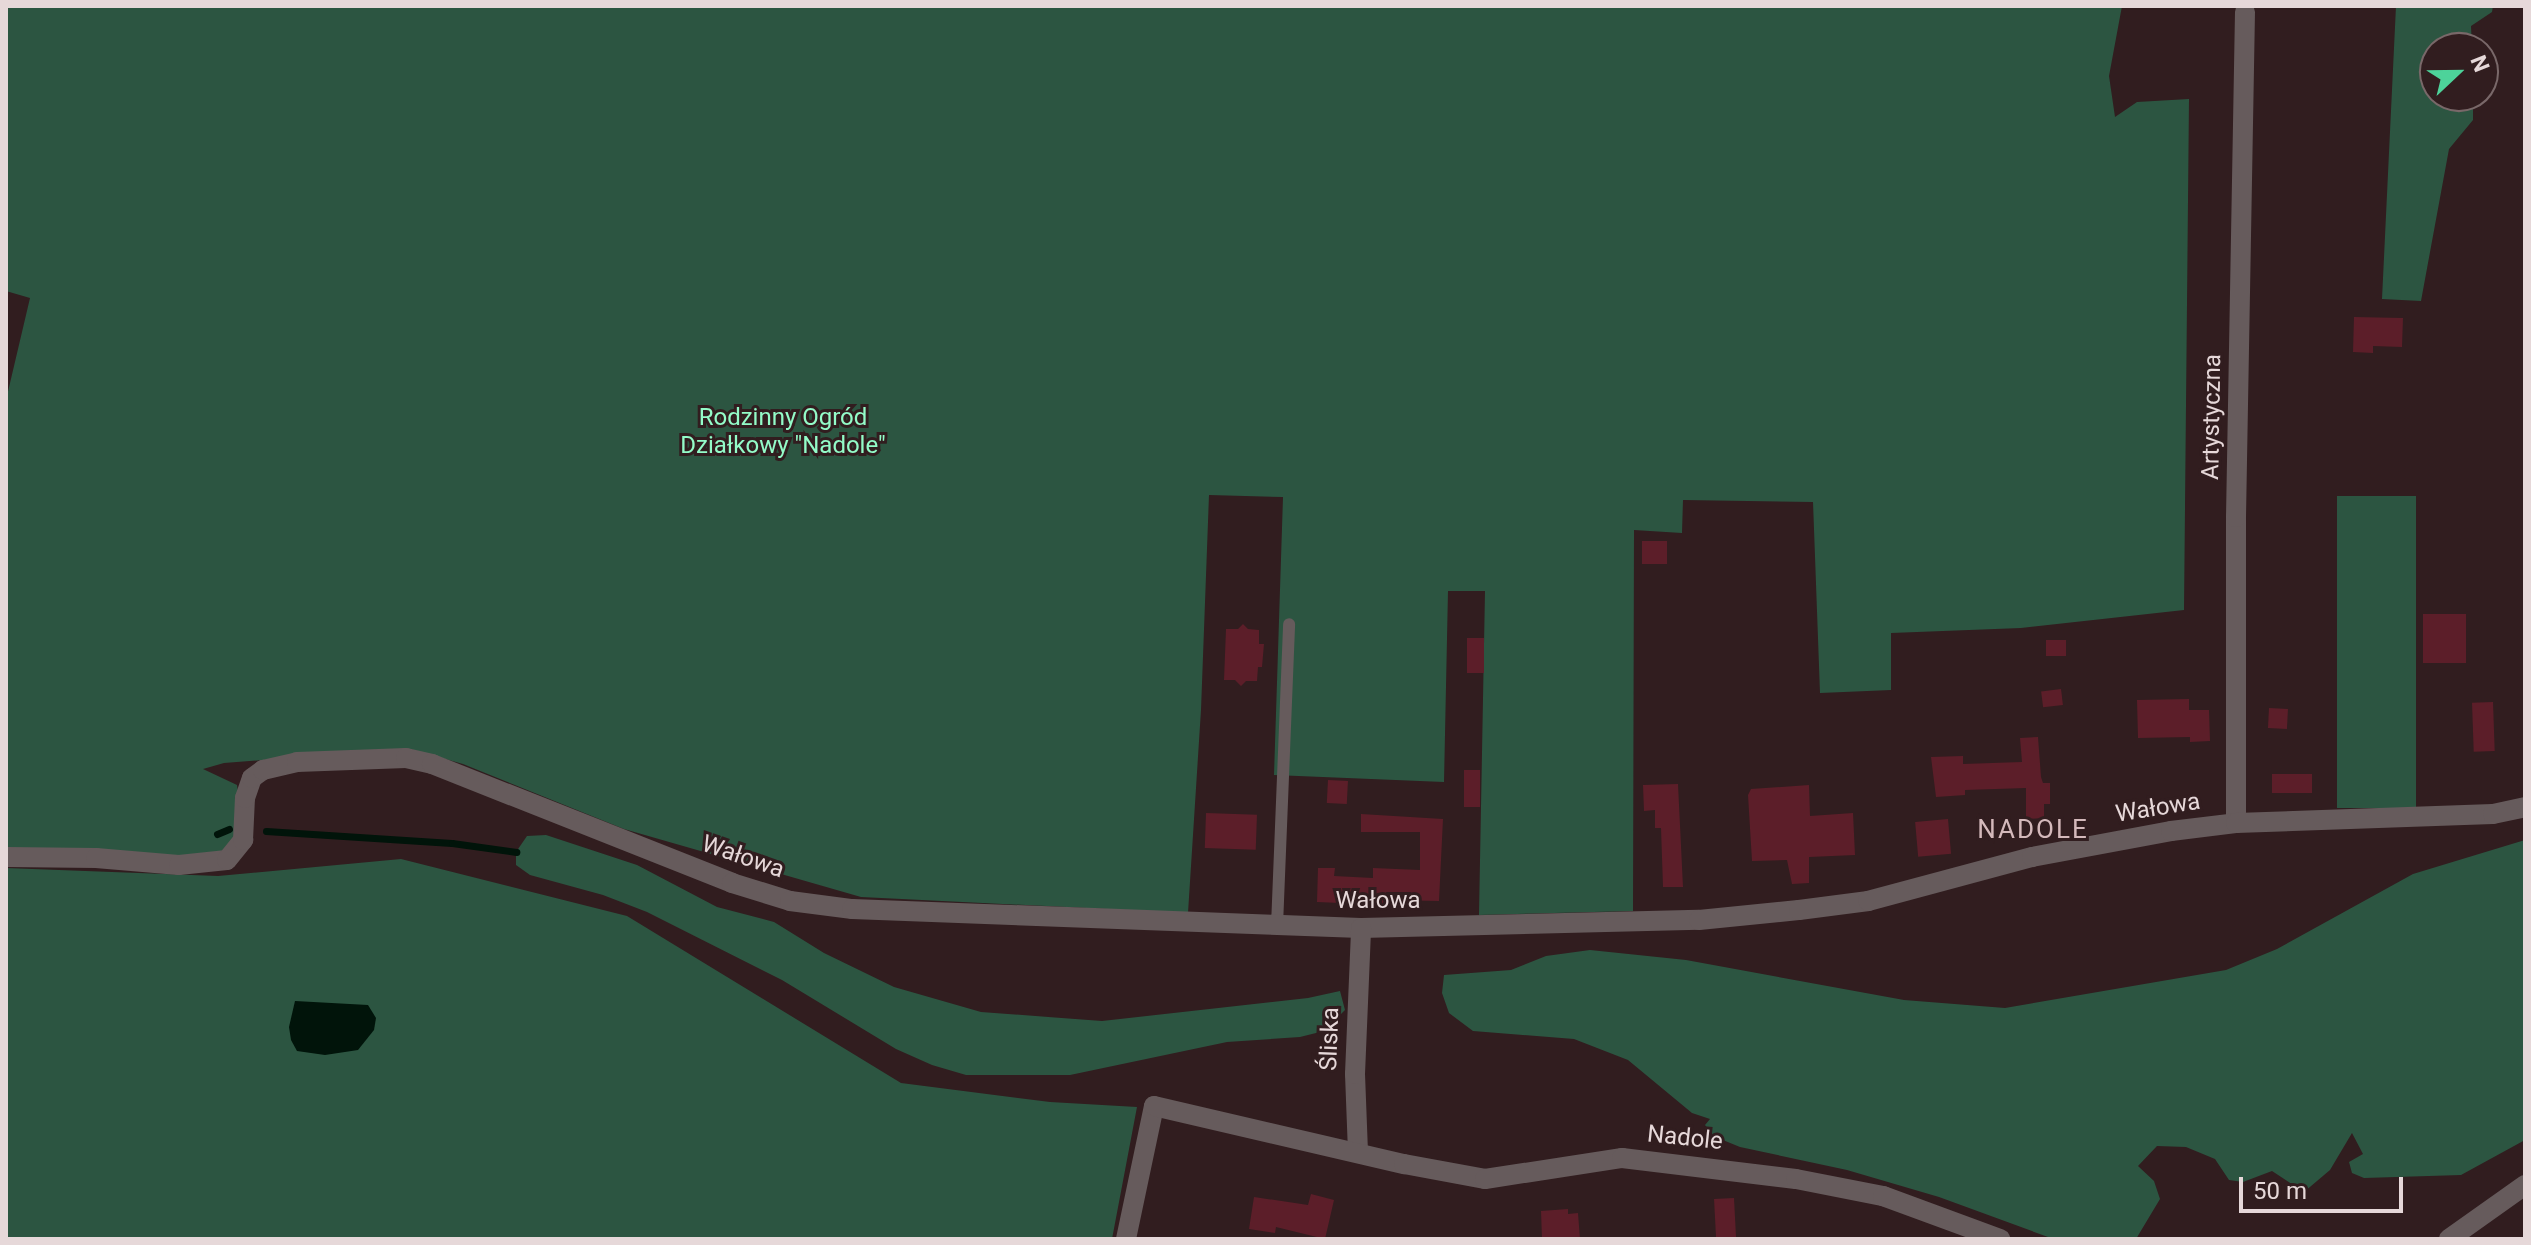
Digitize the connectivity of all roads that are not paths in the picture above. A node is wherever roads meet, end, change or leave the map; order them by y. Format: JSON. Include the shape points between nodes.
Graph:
{"nodes":[{"id":1,"x":2245,"y":12,"type":"dead end"},
{"id":2,"x":1289,"y":624,"type":"dead end"},
{"id":3,"x":2525,"y":807,"type":"edge"},
{"id":4,"x":2236,"y":823,"type":"junction"},
{"id":5,"x":6,"y":857,"type":"edge"},
{"id":6,"x":1277,"y":926,"type":"junction"},
{"id":7,"x":1361,"y":928,"type":"junction"},
{"id":8,"x":1358,"y":1152,"type":"junction"},
{"id":9,"x":2525,"y":1185,"type":"edge"},
{"id":10,"x":1126,"y":1239,"type":"edge"},
{"id":11,"x":2000,"y":1239,"type":"edge"},
{"id":12,"x":2449,"y":1239,"type":"edge"}],
"edges":[{"from":1,"to":4,"type":"street","name":"Artystyczna"},
{"from":2,"to":6,"type":"lane"},
{"from":3,"to":4,"type":"street","name":"Wałowa","via":[[2493,814]]},
{"from":4,"to":7,"type":"street","name":"Wałowa","via":[[2086,846],[1831,906],[1699,920]]},
{"from":5,"to":6,"type":"street","name":"Wałowa","via":[[207,865],[227,860],[243,840],[245,798],[252,778],[279,764],[406,758],[790,901],[852,909]]},
{"from":6,"to":7,"type":"street","name":"Wałowa"},
{"from":7,"to":8,"type":"street","name":"Śliska","via":[[1355,1074]]},
{"from":8,"to":10,"type":"street","name":"Nadole","via":[[1154,1106]]},
{"from":8,"to":11,"type":"street","name":"Nadole","via":[[1485,1179],[1622,1158],[1701,1165],[1883,1196]]},
{"from":9,"to":12,"type":"street"}]}
